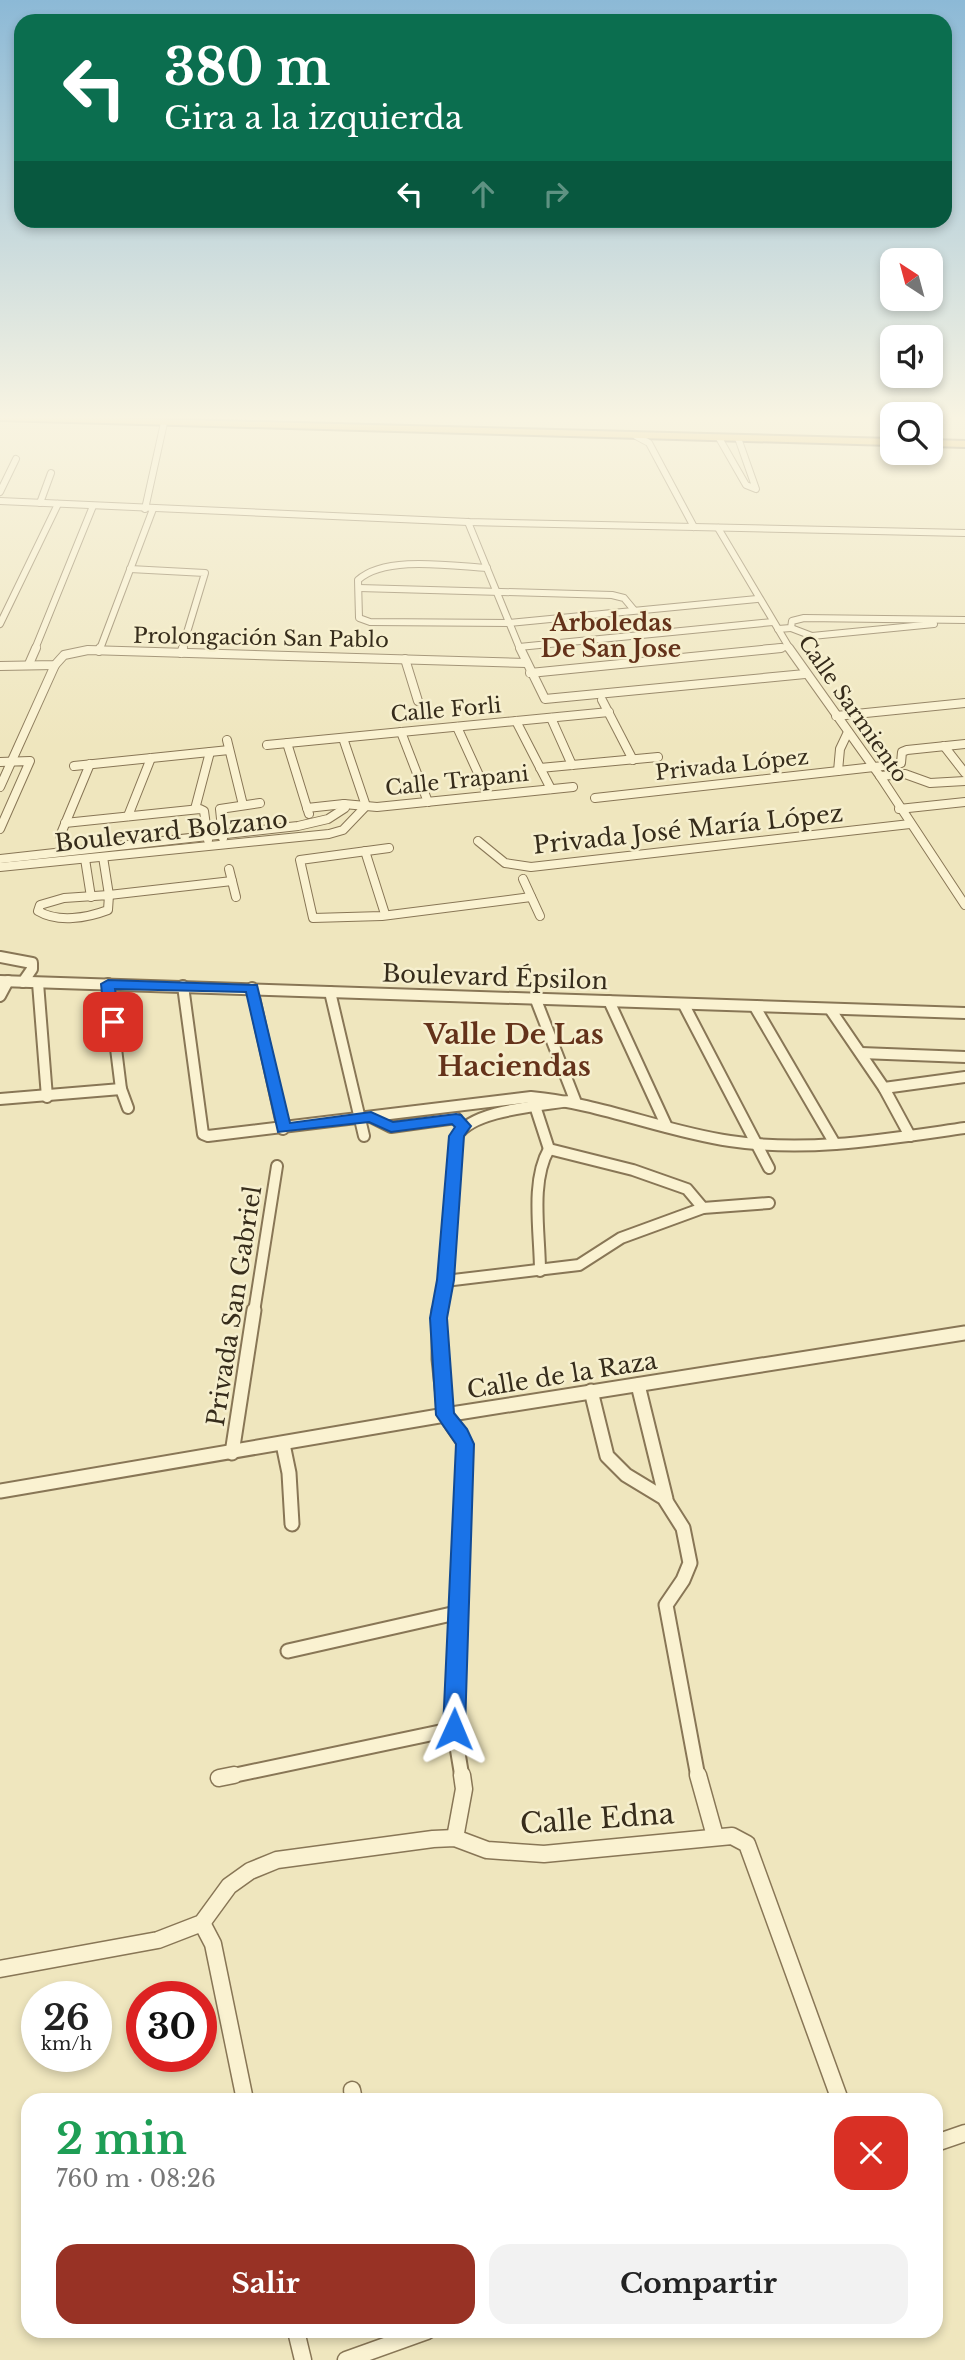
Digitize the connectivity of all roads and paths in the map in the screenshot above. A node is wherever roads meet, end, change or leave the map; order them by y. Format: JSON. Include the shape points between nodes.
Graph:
{"nodes":[{"id":1,"x":47,"y":525,"type":"edge"},
{"id":2,"x":85,"y":525,"type":"edge"},
{"id":3,"x":144,"y":525,"type":"edge"},
{"id":4,"x":469,"y":525,"type":"edge"},
{"id":5,"x":610,"y":525,"type":"edge"},
{"id":6,"x":694,"y":527,"type":"joint"},
{"id":7,"x":718,"y":528,"type":"junction"},
{"id":8,"x":965,"y":533,"type":"edge"},
{"id":9,"x":487,"y":568,"type":"junction"},
{"id":10,"x":130,"y":569,"type":"junction"},
{"id":11,"x":359,"y":588,"type":"junction"},
{"id":12,"x":496,"y":592,"type":"junction"},
{"id":13,"x":757,"y":599,"type":"junction"},
{"id":14,"x":4,"y":609,"type":"edge"},
{"id":15,"x":634,"y":610,"type":"junction"},
{"id":16,"x":965,"y":620,"type":"edge"},
{"id":17,"x":938,"y":621,"type":"junction"},
{"id":18,"x":509,"y":623,"type":"junction"},
{"id":19,"x":0,"y":624,"type":"edge"},
{"id":20,"x":775,"y":625,"type":"junction"},
{"id":21,"x":791,"y":628,"type":"junction"},
{"id":22,"x":519,"y":647,"type":"junction"},
{"id":23,"x":788,"y":647,"type":"junction"},
{"id":24,"x":99,"y":651,"type":"junction"},
{"id":25,"x":181,"y":653,"type":"junction"},
{"id":26,"x":405,"y":659,"type":"junction"},
{"id":27,"x":526,"y":663,"type":"junction"},
{"id":28,"x":29,"y":664,"type":"junction"},
{"id":29,"x":55,"y":665,"type":"junction"},
{"id":30,"x":0,"y":666,"type":"edge"},
{"id":31,"x":530,"y":673,"type":"junction"},
{"id":32,"x":805,"y":674,"type":"junction"},
{"id":33,"x":602,"y":700,"type":"dead end"},
{"id":34,"x":418,"y":701,"type":"dead end"},
{"id":35,"x":965,"y":703,"type":"edge"},
{"id":36,"x":609,"y":712,"type":"junction"},
{"id":37,"x":836,"y":716,"type":"junction"},
{"id":38,"x":551,"y":718,"type":"junction"},
{"id":39,"x":516,"y":721,"type":"junction"},
{"id":40,"x":457,"y":727,"type":"junction"},
{"id":41,"x":401,"y":732,"type":"junction"},
{"id":42,"x":848,"y":732,"type":"junction"},
{"id":43,"x":343,"y":738,"type":"junction"},
{"id":44,"x":226,"y":740,"type":"dead end"},
{"id":45,"x":287,"y":743,"type":"junction"},
{"id":46,"x":965,"y":744,"type":"edge"},
{"id":47,"x":267,"y":746,"type":"dead end"},
{"id":48,"x":944,"y":746,"type":"junction"},
{"id":49,"x":229,"y":750,"type":"junction"},
{"id":50,"x":210,"y":752,"type":"junction"},
{"id":51,"x":658,"y":757,"type":"dead end"},
{"id":52,"x":151,"y":758,"type":"junction"},
{"id":53,"x":633,"y":760,"type":"junction"},
{"id":54,"x":10,"y":761,"type":"junction"},
{"id":55,"x":0,"y":762,"type":"edge"},
{"id":56,"x":90,"y":764,"type":"junction"},
{"id":57,"x":74,"y":765,"type":"dead end"},
{"id":58,"x":572,"y":765,"type":"junction"},
{"id":59,"x":873,"y":766,"type":"junction"},
{"id":60,"x":540,"y":768,"type":"junction"},
{"id":61,"x":838,"y":771,"type":"junction"},
{"id":62,"x":965,"y":773,"type":"edge"},
{"id":63,"x":880,"y":776,"type":"junction"},
{"id":64,"x":965,"y":781,"type":"edge"},
{"id":65,"x":0,"y":787,"type":"edge"},
{"id":66,"x":573,"y":787,"type":"dead end"},
{"id":67,"x":551,"y":789,"type":"junction"},
{"id":68,"x":488,"y":796,"type":"junction"},
{"id":69,"x":595,"y":798,"type":"dead end"},
{"id":70,"x":428,"y":802,"type":"junction"},
{"id":71,"x":965,"y":802,"type":"edge"},
{"id":72,"x":260,"y":803,"type":"dead end"},
{"id":73,"x":344,"y":804,"type":"junction"},
{"id":74,"x":243,"y":805,"type":"junction"},
{"id":75,"x":366,"y":806,"type":"junction"},
{"id":76,"x":307,"y":808,"type":"junction"},
{"id":77,"x":900,"y":808,"type":"junction"},
{"id":78,"x":195,"y":809,"type":"junction"},
{"id":79,"x":128,"y":816,"type":"junction"},
{"id":80,"x":310,"y":817,"type":"dead end"},
{"id":81,"x":328,"y":819,"type":"junction"},
{"id":82,"x":65,"y":823,"type":"junction"},
{"id":83,"x":910,"y":824,"type":"junction"},
{"id":84,"x":0,"y":829,"type":"edge"},
{"id":85,"x":341,"y":831,"type":"junction"},
{"id":86,"x":223,"y":834,"type":"junction"},
{"id":87,"x":322,"y":835,"type":"junction"},
{"id":88,"x":60,"y":836,"type":"dead end"},
{"id":89,"x":208,"y":836,"type":"junction"},
{"id":90,"x":478,"y":841,"type":"dead end"},
{"id":91,"x":225,"y":845,"type":"junction"},
{"id":92,"x":209,"y":846,"type":"junction"},
{"id":93,"x":389,"y":848,"type":"dead end"},
{"id":94,"x":365,"y":851,"type":"junction"},
{"id":95,"x":349,"y":853,"type":"junction"},
{"id":96,"x":330,"y":855,"type":"junction"},
{"id":97,"x":103,"y":857,"type":"junction"},
{"id":98,"x":0,"y":859,"type":"edge"},
{"id":99,"x":85,"y":859,"type":"junction"},
{"id":100,"x":0,"y":867,"type":"edge"},
{"id":101,"x":229,"y":869,"type":"dead end"},
{"id":102,"x":523,"y":879,"type":"dead end"},
{"id":103,"x":232,"y":881,"type":"junction"},
{"id":104,"x":108,"y":895,"type":"junction"},
{"id":105,"x":91,"y":897,"type":"junction"},
{"id":106,"x":236,"y":897,"type":"dead end"},
{"id":107,"x":531,"y":897,"type":"junction"},
{"id":108,"x":965,"y":905,"type":"edge"},
{"id":109,"x":385,"y":914,"type":"junction"},
{"id":110,"x":540,"y":916,"type":"dead end"},
{"id":111,"x":0,"y":957,"type":"edge"},
{"id":112,"x":3,"y":980,"type":"edge"},
{"id":113,"x":23,"y":982,"type":"junction"},
{"id":114,"x":38,"y":982,"type":"junction"},
{"id":115,"x":108,"y":984,"type":"junction"},
{"id":116,"x":183,"y":986,"type":"junction"},
{"id":117,"x":252,"y":988,"type":"junction"},
{"id":118,"x":330,"y":992,"type":"junction"},
{"id":119,"x":0,"y":996,"type":"edge"},
{"id":120,"x":536,"y":1000,"type":"junction"},
{"id":121,"x":609,"y":1001,"type":"junction"},
{"id":122,"x":684,"y":1005,"type":"junction"},
{"id":123,"x":755,"y":1007,"type":"junction"},
{"id":124,"x":830,"y":1009,"type":"junction"},
{"id":125,"x":965,"y":1013,"type":"edge"},
{"id":126,"x":861,"y":1053,"type":"junction"},
{"id":127,"x":965,"y":1057,"type":"edge"},
{"id":128,"x":965,"y":1077,"type":"edge"},
{"id":129,"x":884,"y":1088,"type":"junction"},
{"id":130,"x":121,"y":1089,"type":"junction"},
{"id":131,"x":47,"y":1097,"type":"junction"},
{"id":132,"x":0,"y":1099,"type":"edge"},
{"id":133,"x":575,"y":1100,"type":"junction"},
{"id":134,"x":446,"y":1107,"type":"junction"},
{"id":135,"x":128,"y":1108,"type":"dead end"},
{"id":136,"x":536,"y":1110,"type":"junction"},
{"id":137,"x":371,"y":1117,"type":"junction"},
{"id":138,"x":359,"y":1118,"type":"junction"},
{"id":139,"x":459,"y":1122,"type":"junction"},
{"id":140,"x":667,"y":1127,"type":"junction"},
{"id":141,"x":965,"y":1128,"type":"edge"},
{"id":142,"x":283,"y":1129,"type":"junction"},
{"id":143,"x":364,"y":1136,"type":"dead end"},
{"id":144,"x":910,"y":1136,"type":"junction"},
{"id":145,"x":835,"y":1144,"type":"junction"},
{"id":146,"x":757,"y":1145,"type":"junction"},
{"id":147,"x":549,"y":1149,"type":"junction"},
{"id":148,"x":277,"y":1166,"type":"dead end"},
{"id":149,"x":769,"y":1168,"type":"dead end"},
{"id":150,"x":769,"y":1203,"type":"dead end"},
{"id":151,"x":703,"y":1208,"type":"junction"},
{"id":152,"x":540,"y":1270,"type":"junction"},
{"id":153,"x":445,"y":1280,"type":"junction"},
{"id":154,"x":965,"y":1333,"type":"edge"},
{"id":155,"x":638,"y":1385,"type":"junction"},
{"id":156,"x":591,"y":1391,"type":"junction"},
{"id":157,"x":445,"y":1415,"type":"junction"},
{"id":158,"x":283,"y":1444,"type":"junction"},
{"id":159,"x":232,"y":1453,"type":"junction"},
{"id":160,"x":0,"y":1491,"type":"edge"},
{"id":161,"x":666,"y":1499,"type":"junction"},
{"id":162,"x":292,"y":1524,"type":"dead end"},
{"id":163,"x":456,"y":1613,"type":"junction"},
{"id":164,"x":288,"y":1651,"type":"dead end"},
{"id":165,"x":454,"y":1729,"type":"junction"},
{"id":166,"x":219,"y":1779,"type":"dead end"},
{"id":167,"x":715,"y":1836,"type":"junction"},
{"id":168,"x":455,"y":1839,"type":"junction"},
{"id":169,"x":202,"y":1923,"type":"junction"},
{"id":170,"x":0,"y":1969,"type":"edge"},
{"id":171,"x":244,"y":2093,"type":"edge"},
{"id":172,"x":837,"y":2093,"type":"edge"},
{"id":173,"x":965,"y":2133,"type":"edge"},
{"id":174,"x":943,"y":2141,"type":"edge"},
{"id":175,"x":298,"y":2338,"type":"edge"},
{"id":176,"x":405,"y":2338,"type":"edge"},
{"id":177,"x":303,"y":2360,"type":"edge"},
{"id":178,"x":346,"y":2360,"type":"edge"}],
"edges":[{"from":1,"to":14,"type":"street"},
{"from":2,"to":28,"type":"street"},
{"from":3,"to":10,"type":"street"},
{"from":4,"to":9,"type":"street"},
{"from":5,"to":6,"type":"street"},
{"from":6,"to":7,"type":"street"},
{"from":7,"to":8,"type":"street"},
{"from":7,"to":13,"type":"street","name":"Calle Sarmiento"},
{"from":9,"to":11,"type":"street","via":[[396,565],[360,576]]},
{"from":9,"to":12,"type":"street"},
{"from":10,"to":24,"type":"street"},
{"from":10,"to":25,"type":"street","via":[[205,573]]},
{"from":11,"to":12,"type":"street"},
{"from":11,"to":18,"type":"street","via":[[362,621]]},
{"from":12,"to":15,"type":"street","via":[[617,596]]},
{"from":12,"to":18,"type":"street"},
{"from":13,"to":15,"type":"street"},
{"from":13,"to":20,"type":"street","name":"Calle Sarmiento"},
{"from":14,"to":19,"type":"street"},
{"from":15,"to":18,"type":"street"},
{"from":16,"to":17,"type":"street"},
{"from":17,"to":21,"type":"street","via":[[922,627],[817,636]]},
{"from":17,"to":21,"type":"street","via":[[810,618],[792,621]]},
{"from":18,"to":22,"type":"street"},
{"from":20,"to":21,"type":"street"},
{"from":20,"to":22,"type":"street"},
{"from":20,"to":23,"type":"street","name":"Calle Sarmiento"},
{"from":22,"to":27,"type":"street"},
{"from":23,"to":31,"type":"street"},
{"from":23,"to":32,"type":"street","name":"Calle Sarmiento"},
{"from":24,"to":25,"type":"street","name":"Prolongación San Pablo"},
{"from":24,"to":29,"type":"street","name":"Prolongación San Pablo","via":[[71,652],[58,658]]},
{"from":25,"to":26,"type":"street","name":"Prolongación San Pablo"},
{"from":26,"to":27,"type":"street","name":"Prolongación San Pablo"},
{"from":26,"to":34,"type":"street"},
{"from":27,"to":31,"type":"street"},
{"from":28,"to":29,"type":"street","name":"Prolongación San Pablo"},
{"from":28,"to":30,"type":"street","name":"Prolongación San Pablo"},
{"from":29,"to":54,"type":"street"},
{"from":31,"to":32,"type":"street","via":[[545,699]]},
{"from":32,"to":37,"type":"street","name":"Calle Sarmiento"},
{"from":33,"to":36,"type":"street"},
{"from":35,"to":37,"type":"street"},
{"from":36,"to":38,"type":"street","name":"Calle Forli"},
{"from":36,"to":53,"type":"street"},
{"from":37,"to":42,"type":"street","name":"Calle Sarmiento"},
{"from":38,"to":39,"type":"street","name":"Calle Forli"},
{"from":38,"to":58,"type":"street"},
{"from":39,"to":40,"type":"street","name":"Calle Forli"},
{"from":39,"to":60,"type":"street"},
{"from":40,"to":41,"type":"street","name":"Calle Forli"},
{"from":40,"to":68,"type":"street"},
{"from":41,"to":43,"type":"street","name":"Calle Forli"},
{"from":41,"to":70,"type":"street"},
{"from":42,"to":59,"type":"street","name":"Calle Sarmiento"},
{"from":42,"to":61,"type":"street","via":[[840,749]]},
{"from":43,"to":45,"type":"street","name":"Calle Forli"},
{"from":43,"to":75,"type":"street"},
{"from":44,"to":49,"type":"street"},
{"from":45,"to":47,"type":"street","name":"Calle Forli"},
{"from":45,"to":76,"type":"street"},
{"from":46,"to":48,"type":"street"},
{"from":48,"to":59,"type":"street","name":"Privada López","via":[[907,750],[902,752],[901,763]]},
{"from":48,"to":62,"type":"street"},
{"from":49,"to":50,"type":"street"},
{"from":49,"to":74,"type":"street"},
{"from":50,"to":52,"type":"street"},
{"from":50,"to":78,"type":"street"},
{"from":51,"to":53,"type":"street"},
{"from":52,"to":56,"type":"street"},
{"from":52,"to":79,"type":"street"},
{"from":53,"to":58,"type":"street"},
{"from":54,"to":55,"type":"street"},
{"from":54,"to":65,"type":"street"},
{"from":54,"to":84,"type":"street","via":[[30,761]]},
{"from":56,"to":57,"type":"street"},
{"from":56,"to":82,"type":"street"},
{"from":58,"to":60,"type":"street"},
{"from":59,"to":61,"type":"street","name":"Privada López"},
{"from":59,"to":63,"type":"street","name":"Calle Sarmiento"},
{"from":60,"to":67,"type":"street"},
{"from":61,"to":69,"type":"street","name":"Privada López"},
{"from":63,"to":64,"type":"street","via":[[905,774],[930,783]]},
{"from":63,"to":77,"type":"street","name":"Calle Sarmiento"},
{"from":66,"to":67,"type":"street","name":"Calle Trapani"},
{"from":67,"to":68,"type":"street","name":"Calle Trapani"},
{"from":68,"to":70,"type":"street","name":"Calle Trapani"},
{"from":70,"to":75,"type":"street","name":"Calle Trapani"},
{"from":71,"to":77,"type":"street"},
{"from":72,"to":74,"type":"street"},
{"from":73,"to":75,"type":"street","name":"Calle Trapani"},
{"from":73,"to":76,"type":"street"},
{"from":73,"to":81,"type":"street","via":[[344,809]]},
{"from":74,"to":86,"type":"street","via":[[219,810]]},
{"from":75,"to":85,"type":"street"},
{"from":76,"to":80,"type":"street"},
{"from":77,"to":83,"type":"street","name":"Calle Sarmiento"},
{"from":78,"to":79,"type":"street"},
{"from":78,"to":89,"type":"street","via":[[204,811]]},
{"from":79,"to":82,"type":"street"},
{"from":81,"to":85,"type":"street"},
{"from":81,"to":86,"type":"street","name":"Boulevard Bolzano"},
{"from":82,"to":88,"type":"street"},
{"from":83,"to":90,"type":"street","name":"Privada José María López","via":[[531,867],[505,863]]},
{"from":83,"to":108,"type":"street","name":"Calle Sarmiento"},
{"from":85,"to":87,"type":"street","name":"Boulevard Bolzano"},
{"from":85,"to":95,"type":"street"},
{"from":86,"to":89,"type":"street","name":"Boulevard Bolzano"},
{"from":86,"to":91,"type":"street"},
{"from":87,"to":91,"type":"street","name":"Boulevard Bolzano"},
{"from":87,"to":96,"type":"street"},
{"from":89,"to":92,"type":"street"},
{"from":89,"to":98,"type":"street","name":"Boulevard Bolzano"},
{"from":91,"to":92,"type":"street","name":"Boulevard Bolzano"},
{"from":92,"to":97,"type":"street","name":"Boulevard Bolzano"},
{"from":93,"to":94,"type":"street"},
{"from":94,"to":95,"type":"street"},
{"from":94,"to":109,"type":"street"},
{"from":95,"to":96,"type":"street"},
{"from":96,"to":109,"type":"street","via":[[299,862],[313,918]]},
{"from":97,"to":99,"type":"street","name":"Boulevard Bolzano"},
{"from":97,"to":104,"type":"street"},
{"from":99,"to":100,"type":"street","name":"Boulevard Bolzano"},
{"from":99,"to":105,"type":"street"},
{"from":101,"to":103,"type":"street"},
{"from":102,"to":107,"type":"street"},
{"from":103,"to":104,"type":"street"},
{"from":103,"to":106,"type":"street"},
{"from":104,"to":105,"type":"street"},
{"from":104,"to":105,"type":"street","via":[[108,910],[94,916],[45,916],[38,911],[49,901]]},
{"from":107,"to":109,"type":"street"},
{"from":107,"to":110,"type":"street"},
{"from":111,"to":113,"type":"street","via":[[32,963]]},
{"from":112,"to":113,"type":"street","name":"Boulevard Épsilon"},
{"from":112,"to":119,"type":"street"},
{"from":113,"to":114,"type":"street","name":"Boulevard Épsilon"},
{"from":114,"to":115,"type":"street","name":"Boulevard Épsilon"},
{"from":114,"to":131,"type":"street"},
{"from":115,"to":116,"type":"street","name":"Boulevard Épsilon"},
{"from":115,"to":130,"type":"street"},
{"from":116,"to":117,"type":"street","name":"Boulevard Épsilon"},
{"from":116,"to":142,"type":"street","via":[[203,1134]]},
{"from":117,"to":118,"type":"street","name":"Boulevard Épsilon"},
{"from":117,"to":142,"type":"street"},
{"from":118,"to":120,"type":"street","name":"Boulevard Épsilon"},
{"from":118,"to":138,"type":"street"},
{"from":120,"to":121,"type":"street","name":"Boulevard Épsilon"},
{"from":120,"to":133,"type":"street"},
{"from":121,"to":122,"type":"street","name":"Boulevard Épsilon"},
{"from":121,"to":140,"type":"street"},
{"from":122,"to":123,"type":"street","name":"Boulevard Épsilon"},
{"from":122,"to":146,"type":"street"},
{"from":123,"to":124,"type":"street","name":"Boulevard Épsilon"},
{"from":123,"to":145,"type":"street"},
{"from":124,"to":125,"type":"street","name":"Boulevard Épsilon"},
{"from":124,"to":126,"type":"street"},
{"from":126,"to":127,"type":"street"},
{"from":126,"to":129,"type":"street"},
{"from":128,"to":129,"type":"street"},
{"from":129,"to":144,"type":"street"},
{"from":130,"to":131,"type":"street"},
{"from":130,"to":135,"type":"street"},
{"from":131,"to":132,"type":"street"},
{"from":133,"to":134,"type":"street","via":[[531,1097]]},
{"from":133,"to":136,"type":"street"},
{"from":133,"to":140,"type":"street"},
{"from":134,"to":137,"type":"street"},
{"from":134,"to":139,"type":"street"},
{"from":136,"to":139,"type":"street"},
{"from":136,"to":147,"type":"street"},
{"from":137,"to":138,"type":"street"},
{"from":137,"to":139,"type":"street","via":[[391,1127]]},
{"from":138,"to":142,"type":"street"},
{"from":138,"to":143,"type":"street"},
{"from":139,"to":153,"type":"street"},
{"from":140,"to":146,"type":"street"},
{"from":141,"to":144,"type":"street"},
{"from":144,"to":145,"type":"street"},
{"from":145,"to":146,"type":"street"},
{"from":146,"to":149,"type":"street"},
{"from":147,"to":151,"type":"street","via":[[687,1189]]},
{"from":147,"to":152,"type":"street","via":[[541,1163],[539,1183]]},
{"from":148,"to":159,"type":"street","name":"Privada San Gabriel"},
{"from":150,"to":151,"type":"street"},
{"from":151,"to":152,"type":"street","via":[[621,1238],[579,1265]]},
{"from":152,"to":153,"type":"street"},
{"from":153,"to":157,"type":"street","via":[[438,1318]]},
{"from":154,"to":155,"type":"street","name":"Calle de la Raza"},
{"from":155,"to":156,"type":"street","name":"Calle de la Raza"},
{"from":155,"to":161,"type":"street"},
{"from":156,"to":157,"type":"street","name":"Calle de la Raza"},
{"from":156,"to":161,"type":"street","via":[[613,1465],[628,1479]]},
{"from":157,"to":158,"type":"street","name":"Calle de la Raza"},
{"from":157,"to":163,"type":"street","via":[[465,1444]]},
{"from":158,"to":159,"type":"street","name":"Calle de la Raza"},
{"from":158,"to":162,"type":"street"},
{"from":159,"to":160,"type":"street","name":"Calle de la Raza"},
{"from":161,"to":167,"type":"street","via":[[679,1520],[690,1562],[666,1605],[698,1776]]},
{"from":163,"to":164,"type":"street"},
{"from":163,"to":165,"type":"street"},
{"from":165,"to":166,"type":"street"},
{"from":165,"to":168,"type":"street","via":[[464,1790]]},
{"from":167,"to":168,"type":"street","name":"Calle Edna","via":[[544,1854],[487,1850]]},
{"from":167,"to":172,"type":"street","name":"Calle Edna","via":[[732,1836],[747,1844]]},
{"from":168,"to":169,"type":"street","name":"Calle Edna","via":[[277,1860],[229,1886]]},
{"from":169,"to":170,"type":"street","via":[[158,1940]]},
{"from":169,"to":171,"type":"street","via":[[213,1944]]},
{"from":173,"to":174,"type":"street"},
{"from":175,"to":177,"type":"street"},
{"from":176,"to":178,"type":"street"}]}
